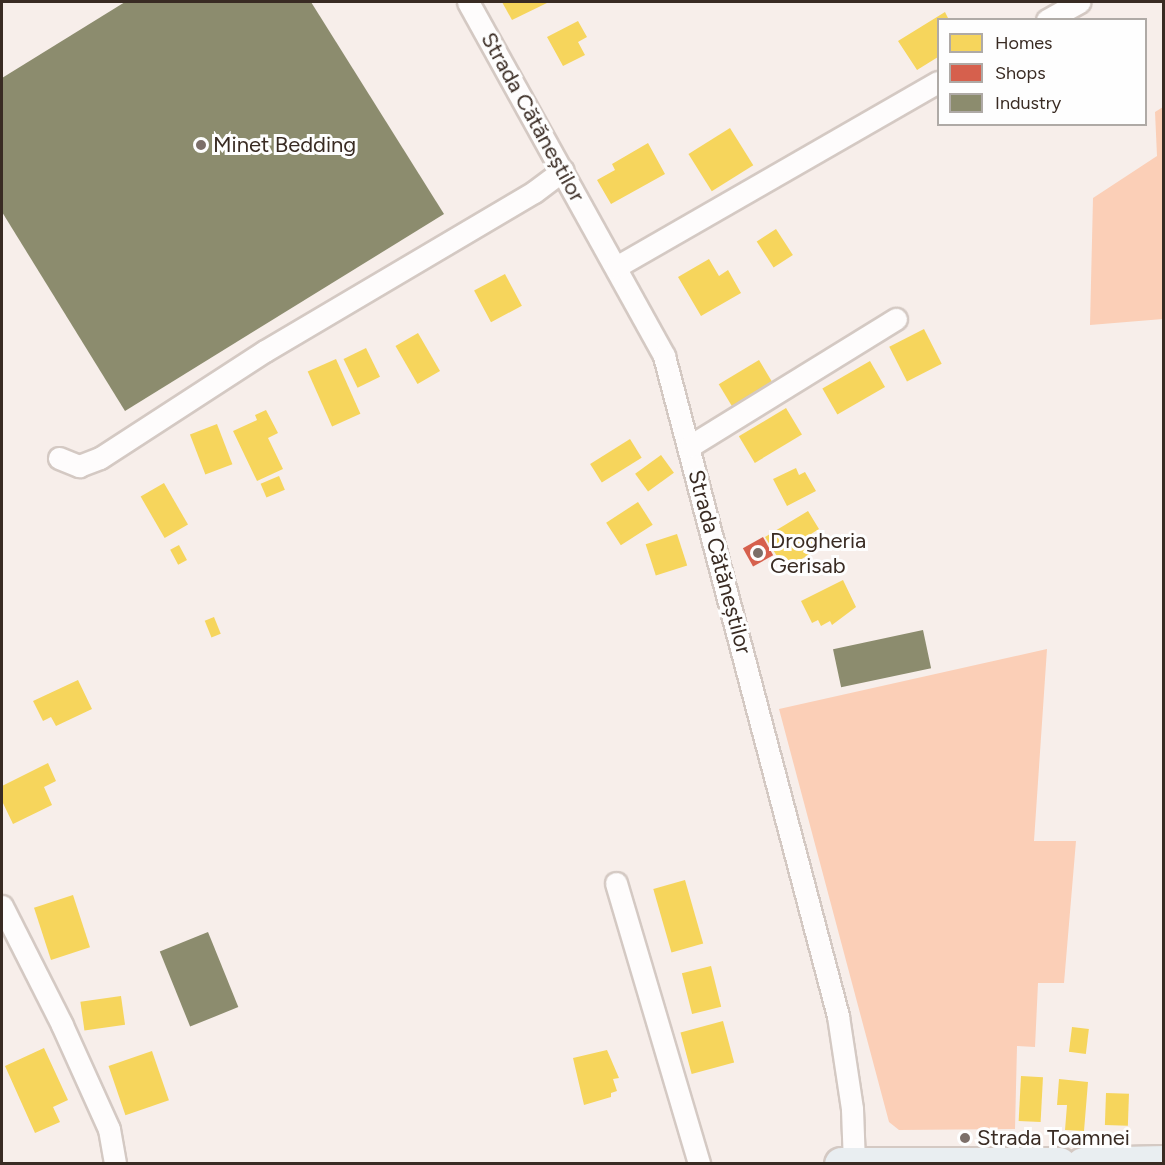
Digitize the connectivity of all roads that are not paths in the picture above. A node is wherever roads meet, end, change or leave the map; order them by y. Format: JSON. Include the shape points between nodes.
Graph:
{"nodes":[{"id":1,"x":468,"y":2,"type":"edge"},
{"id":2,"x":1079,"y":2,"type":"edge"},
{"id":3,"x":1051,"y":18,"type":"edge"},
{"id":4,"x":937,"y":83,"type":"edge"},
{"id":5,"x":563,"y":170,"type":"junction"},
{"id":6,"x":616,"y":267,"type":"junction"},
{"id":7,"x":896,"y":319,"type":"dead end"},
{"id":8,"x":690,"y":446,"type":"junction"},
{"id":9,"x":59,"y":458,"type":"dead end"},
{"id":10,"x":616,"y":883,"type":"dead end"},
{"id":11,"x":2,"y":906,"type":"edge"},
{"id":12,"x":1164,"y":1162,"type":"edge"},
{"id":13,"x":854,"y":1163,"type":"edge"},
{"id":14,"x":115,"y":1164,"type":"edge"},
{"id":15,"x":699,"y":1164,"type":"edge"},
{"id":16,"x":841,"y":1164,"type":"edge"},
{"id":17,"x":1059,"y":1164,"type":"edge"},
{"id":18,"x":1083,"y":1164,"type":"edge"}],
"edges":[{"from":1,"to":5,"type":"street","name":"Strada Cătăneștilor"},
{"from":2,"to":3,"type":"street"},
{"from":4,"to":6,"type":"street"},
{"from":5,"to":6,"type":"street","name":"Strada Cătăneștilor"},
{"from":5,"to":9,"type":"street","via":[[534,192],[265,351],[100,458],[79,466]]},
{"from":6,"to":8,"type":"street","name":"Strada Cătăneștilor","via":[[664,356]]},
{"from":7,"to":8,"type":"street"},
{"from":8,"to":13,"type":"street","name":"Strada Cătăneștilor","via":[[838,1016],[852,1109]]},
{"from":10,"to":15,"type":"street"},
{"from":11,"to":14,"type":"street","via":[[109,1129]]},
{"from":12,"to":18,"type":"main road"},
{"from":13,"to":16,"type":"main road"},
{"from":13,"to":17,"type":"main road"}]}
